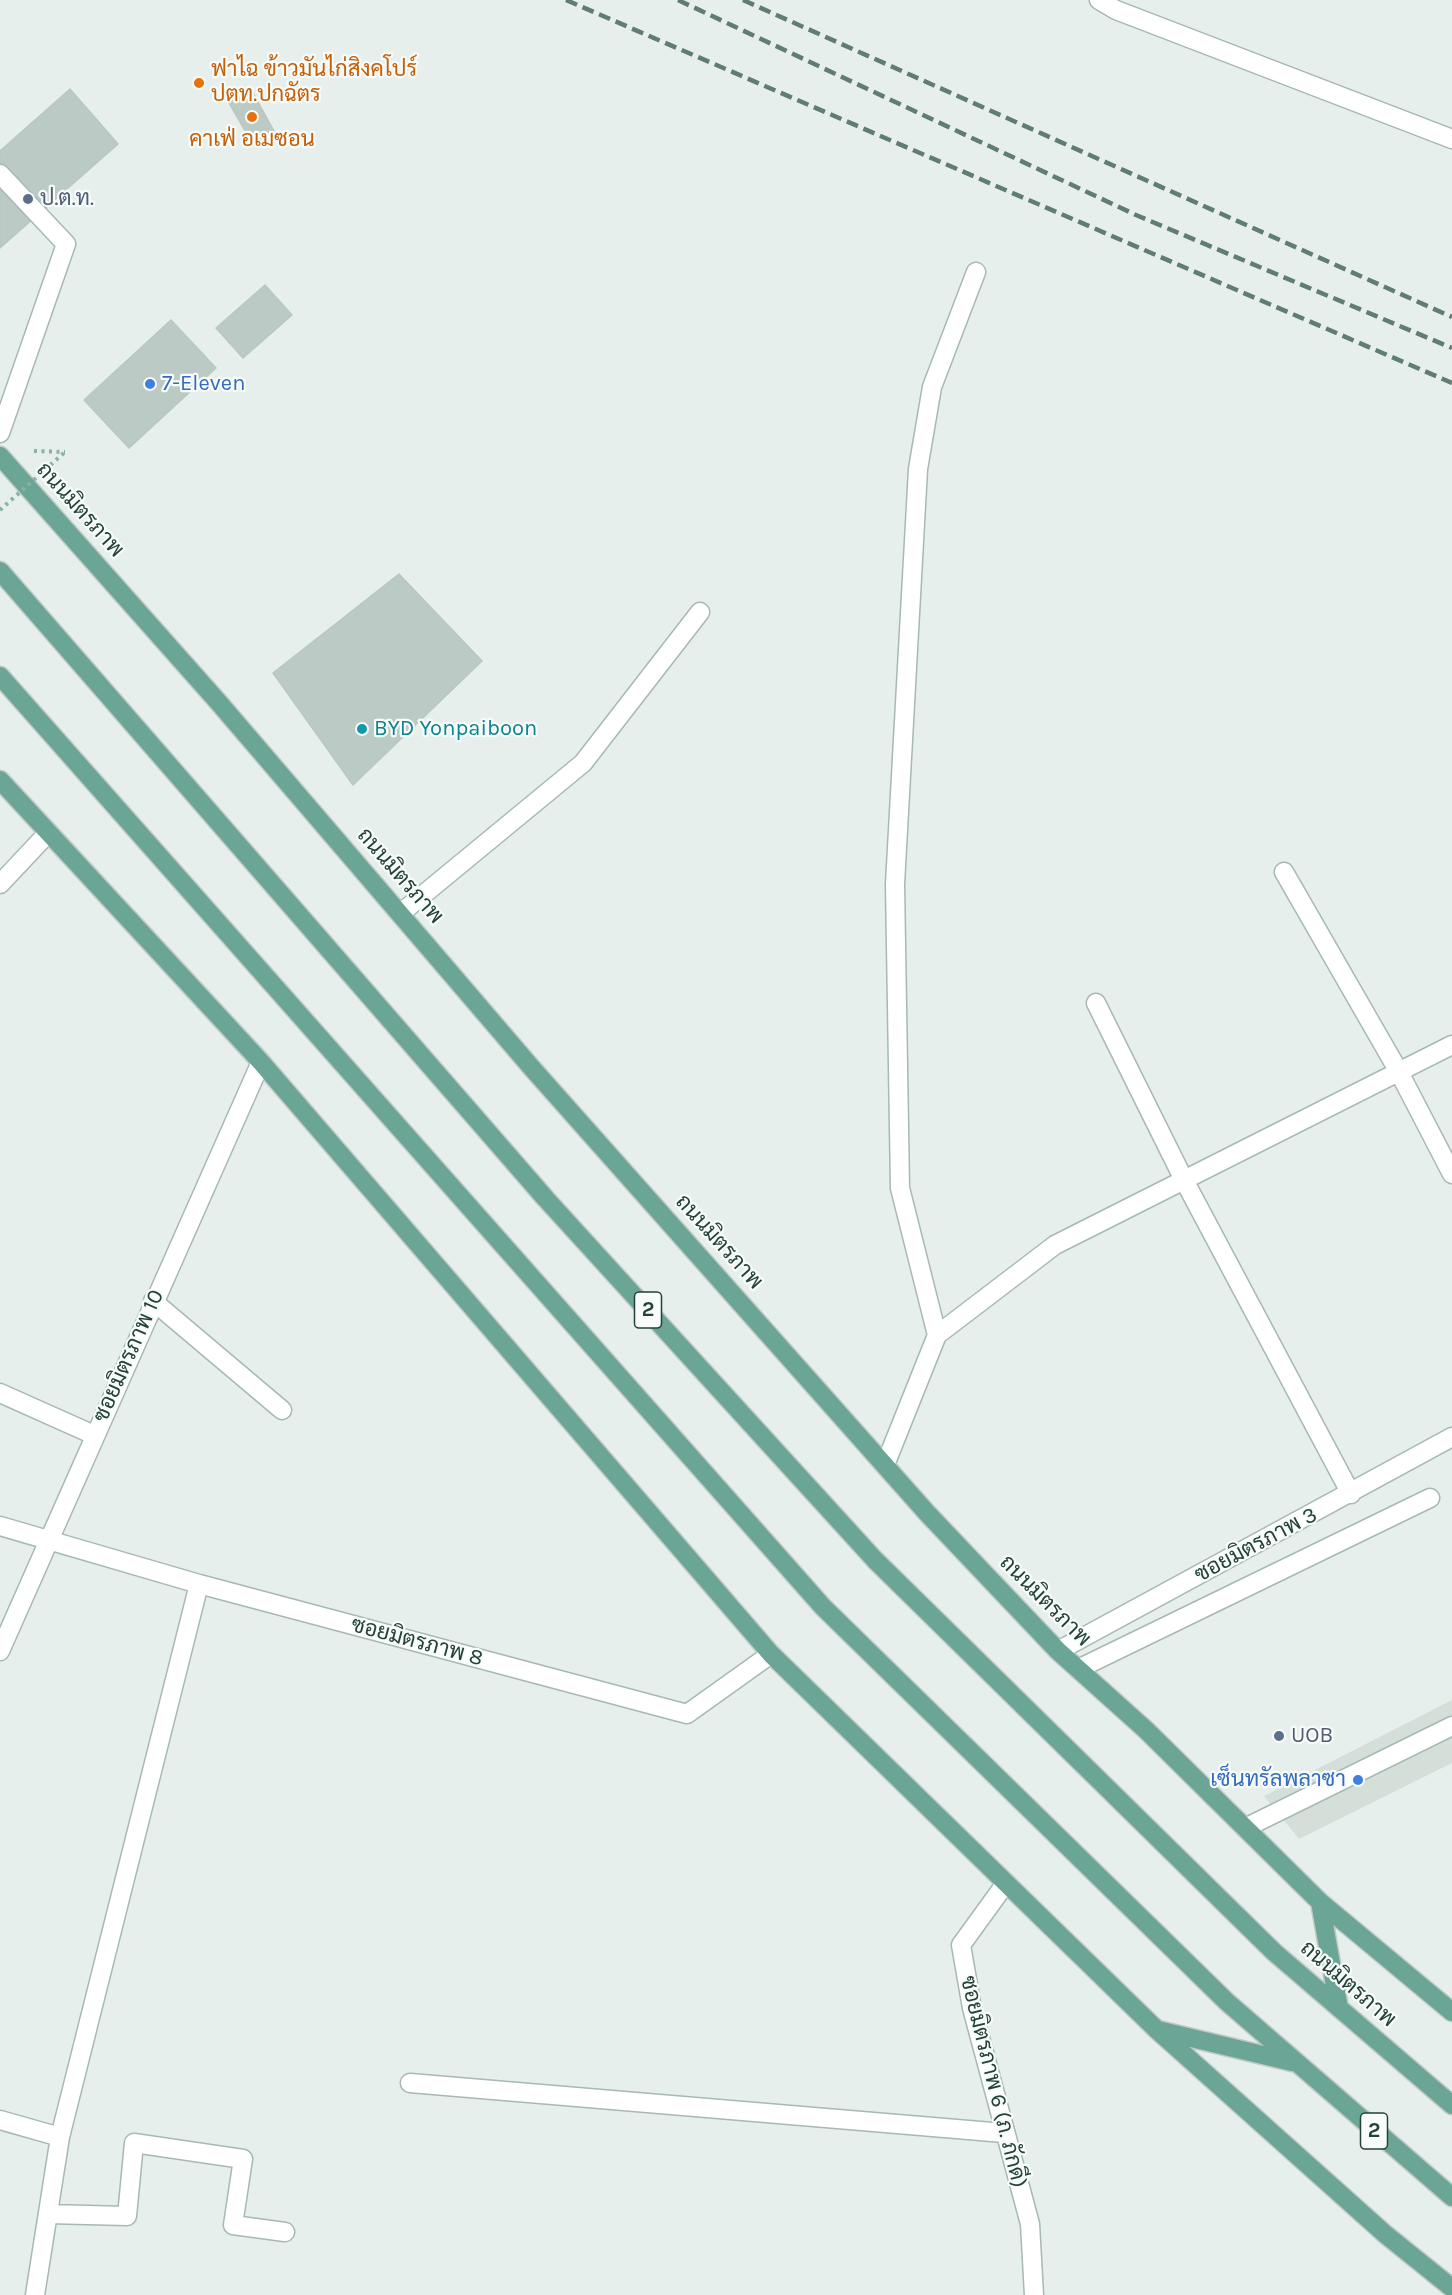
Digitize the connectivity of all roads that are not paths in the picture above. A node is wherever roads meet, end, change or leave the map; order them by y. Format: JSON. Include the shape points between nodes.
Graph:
{"nodes":[{"id":1,"x":1099,"y":0,"type":"edge"},
{"id":2,"x":1452,"y":139,"type":"edge"},
{"id":3,"x":0,"y":174,"type":"edge"},
{"id":4,"x":976,"y":272,"type":"dead end"},
{"id":5,"x":0,"y":433,"type":"edge"},
{"id":6,"x":0,"y":456,"type":"edge"},
{"id":7,"x":0,"y":571,"type":"edge"},
{"id":8,"x":700,"y":612,"type":"dead end"},
{"id":9,"x":0,"y":676,"type":"edge"},
{"id":10,"x":0,"y":780,"type":"edge"},
{"id":11,"x":48,"y":833,"type":"junction"},
{"id":12,"x":1284,"y":872,"type":"dead end"},
{"id":13,"x":0,"y":884,"type":"edge"},
{"id":14,"x":400,"y":913,"type":"junction"},
{"id":15,"x":1095,"y":1003,"type":"dead end"},
{"id":16,"x":1452,"y":1045,"type":"edge"},
{"id":17,"x":261,"y":1062,"type":"junction"},
{"id":18,"x":1400,"y":1072,"type":"junction"},
{"id":19,"x":1452,"y":1174,"type":"edge"},
{"id":20,"x":1184,"y":1180,"type":"junction"},
{"id":21,"x":153,"y":1301,"type":"junction"},
{"id":22,"x":937,"y":1335,"type":"junction"},
{"id":23,"x":0,"y":1394,"type":"edge"},
{"id":24,"x":282,"y":1410,"type":"dead end"},
{"id":25,"x":94,"y":1435,"type":"junction"},
{"id":26,"x":1452,"y":1437,"type":"edge"},
{"id":27,"x":885,"y":1465,"type":"junction"},
{"id":28,"x":1351,"y":1494,"type":"junction"},
{"id":29,"x":1430,"y":1498,"type":"dead end"},
{"id":30,"x":0,"y":1526,"type":"edge"},
{"id":31,"x":47,"y":1540,"type":"junction"},
{"id":32,"x":199,"y":1584,"type":"junction"},
{"id":33,"x":0,"y":1651,"type":"edge"},
{"id":34,"x":1058,"y":1651,"type":"junction"},
{"id":35,"x":771,"y":1654,"type":"junction"},
{"id":36,"x":1078,"y":1669,"type":"junction"},
{"id":37,"x":1452,"y":1726,"type":"edge"},
{"id":38,"x":1245,"y":1828,"type":"junction"},
{"id":39,"x":1006,"y":1883,"type":"junction"},
{"id":40,"x":1320,"y":1902,"type":"junction"},
{"id":41,"x":1339,"y":2008,"type":"junction"},
{"id":42,"x":1452,"y":2012,"type":"edge"},
{"id":43,"x":1157,"y":2030,"type":"junction"},
{"id":44,"x":1297,"y":2063,"type":"junction"},
{"id":45,"x":410,"y":2083,"type":"dead end"},
{"id":46,"x":1452,"y":2105,"type":"edge"},
{"id":47,"x":0,"y":2120,"type":"edge"},
{"id":48,"x":1004,"y":2133,"type":"junction"},
{"id":49,"x":60,"y":2138,"type":"junction"},
{"id":50,"x":1452,"y":2197,"type":"edge"},
{"id":51,"x":48,"y":2214,"type":"junction"},
{"id":52,"x":285,"y":2232,"type":"dead end"},
{"id":53,"x":1452,"y":2288,"type":"edge"},
{"id":54,"x":35,"y":2295,"type":"edge"},
{"id":55,"x":1034,"y":2295,"type":"edge"}],
"edges":[{"from":1,"to":2,"type":"street","via":[[1116,10]]},
{"from":3,"to":5,"type":"street","via":[[66,244]]},
{"from":4,"to":22,"type":"street","via":[[933,387],[918,469],[895,884],[900,1188]]},
{"from":6,"to":14,"type":"main road","name":"ถนนมิตรภาพ"},
{"from":7,"to":41,"type":"main road","name":"ถนนมิตรภาพ","number":"2","via":[[546,1199],[875,1560],[1274,1952]]},
{"from":8,"to":14,"type":"street","via":[[583,763]]},
{"from":9,"to":44,"type":"main road","number":"2","via":[[823,1607],[1227,2002]]},
{"from":10,"to":11,"type":"main road"},
{"from":11,"to":13,"type":"street"},
{"from":11,"to":17,"type":"main road"},
{"from":12,"to":18,"type":"street"},
{"from":14,"to":27,"type":"main road","name":"ถนนมิตรภาพ","via":[[531,1067]]},
{"from":15,"to":20,"type":"street"},
{"from":16,"to":18,"type":"street"},
{"from":17,"to":21,"type":"street","name":"ซอยมิตรภาพ 10"},
{"from":17,"to":35,"type":"main road"},
{"from":18,"to":19,"type":"street"},
{"from":18,"to":20,"type":"street"},
{"from":20,"to":22,"type":"street","via":[[1055,1245]]},
{"from":20,"to":28,"type":"street"},
{"from":21,"to":24,"type":"street"},
{"from":21,"to":25,"type":"street","name":"ซอยมิตรภาพ 10"},
{"from":22,"to":27,"type":"street"},
{"from":23,"to":25,"type":"street"},
{"from":25,"to":31,"type":"street","name":"ซอยมิตรภาพ 10"},
{"from":26,"to":28,"type":"street","name":"ซอยมิตรภาพ 3"},
{"from":27,"to":34,"type":"main road","name":"ถนนมิตรภาพ"},
{"from":28,"to":34,"type":"street","name":"ซอยมิตรภาพ 3"},
{"from":29,"to":36,"type":"street"},
{"from":30,"to":31,"type":"street","name":"ซอยมิตรภาพ 8"},
{"from":31,"to":32,"type":"street","name":"ซอยมิตรภาพ 8"},
{"from":31,"to":33,"type":"street","name":"ซอยมิตรภาพ 10"},
{"from":32,"to":35,"type":"street","name":"ซอยมิตรภาพ 8","via":[[687,1714]]},
{"from":32,"to":49,"type":"street"},
{"from":34,"to":36,"type":"main road","name":"ถนนมิตรภาพ"},
{"from":35,"to":39,"type":"main road"},
{"from":36,"to":38,"type":"main road","name":"ถนนมิตรภาพ"},
{"from":37,"to":38,"type":"street"},
{"from":38,"to":40,"type":"main road","name":"ถนนมิตรภาพ"},
{"from":39,"to":43,"type":"main road"},
{"from":39,"to":48,"type":"street","name":"ซอยมิตรภาพ 6 (ภ. ภักดี)","via":[[961,1945],[972,2008]]},
{"from":40,"to":41,"type":"main road"},
{"from":40,"to":42,"type":"main road","name":"ถนนมิตรภาพ"},
{"from":41,"to":46,"type":"main road","name":"ถนนมิตรภาพ","number":"2"},
{"from":43,"to":44,"type":"main road"},
{"from":43,"to":53,"type":"main road"},
{"from":44,"to":50,"type":"main road","number":"2"},
{"from":45,"to":48,"type":"street"},
{"from":47,"to":49,"type":"street"},
{"from":48,"to":55,"type":"street","name":"ซอยมิตรภาพ 6 (ภ. ภักดี)","via":[[1030,2224]]},
{"from":49,"to":51,"type":"street"},
{"from":51,"to":52,"type":"street","via":[[127,2216],[134,2143],[243,2159],[233,2225]]},
{"from":51,"to":54,"type":"street"}]}
